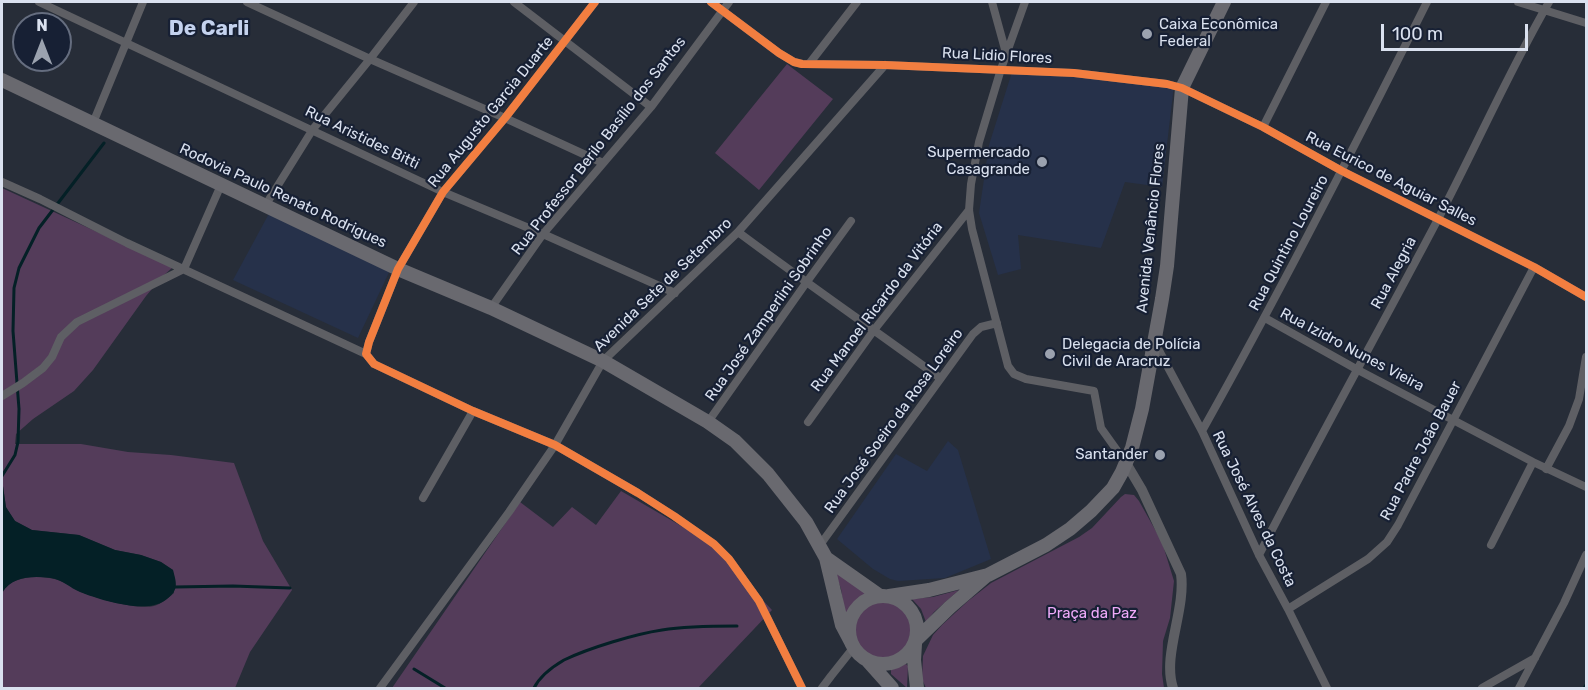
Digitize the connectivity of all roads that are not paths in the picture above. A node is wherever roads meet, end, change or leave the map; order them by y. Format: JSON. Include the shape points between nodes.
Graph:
{"nodes":[{"id":1,"x":39,"y":2,"type":"edge"},
{"id":2,"x":143,"y":2,"type":"edge"},
{"id":3,"x":247,"y":2,"type":"edge"},
{"id":4,"x":414,"y":2,"type":"edge"},
{"id":5,"x":514,"y":2,"type":"edge"},
{"id":6,"x":595,"y":2,"type":"edge"},
{"id":7,"x":711,"y":2,"type":"edge"},
{"id":8,"x":729,"y":2,"type":"edge"},
{"id":9,"x":857,"y":2,"type":"edge"},
{"id":10,"x":992,"y":2,"type":"edge"},
{"id":11,"x":1025,"y":2,"type":"edge"},
{"id":12,"x":1224,"y":2,"type":"edge"},
{"id":13,"x":1326,"y":2,"type":"edge"},
{"id":14,"x":1427,"y":2,"type":"edge"},
{"id":15,"x":1518,"y":2,"type":"edge"},
{"id":16,"x":1549,"y":2,"type":"edge"},
{"id":17,"x":722,"y":10,"type":"junction"},
{"id":18,"x":1544,"y":10,"type":"junction"},
{"id":19,"x":1587,"y":23,"type":"edge"},
{"id":20,"x":565,"y":41,"type":"junction"},
{"id":21,"x":126,"y":42,"type":"junction"},
{"id":22,"x":1006,"y":53,"type":"junction"},
{"id":23,"x":370,"y":59,"type":"junction"},
{"id":24,"x":809,"y":64,"type":"junction"},
{"id":25,"x":885,"y":65,"type":"junction"},
{"id":26,"x":1001,"y":69,"type":"junction"},
{"id":27,"x":2,"y":80,"type":"edge"},
{"id":28,"x":1182,"y":88,"type":"junction"},
{"id":29,"x":651,"y":107,"type":"junction"},
{"id":30,"x":505,"y":118,"type":"junction"},
{"id":31,"x":93,"y":123,"type":"junction"},
{"id":32,"x":1263,"y":127,"type":"junction"},
{"id":33,"x":313,"y":129,"type":"junction"},
{"id":34,"x":603,"y":163,"type":"junction"},
{"id":35,"x":1342,"y":171,"type":"junction"},
{"id":36,"x":2,"y":182,"type":"edge"},
{"id":37,"x":220,"y":185,"type":"junction"},
{"id":38,"x":443,"y":192,"type":"junction"},
{"id":39,"x":265,"y":206,"type":"junction"},
{"id":40,"x":969,"y":210,"type":"junction"},
{"id":41,"x":1438,"y":219,"type":"junction"},
{"id":42,"x":851,"y":221,"type":"dead end"},
{"id":43,"x":738,"y":232,"type":"junction"},
{"id":44,"x":543,"y":234,"type":"junction"},
{"id":45,"x":1534,"y":267,"type":"junction"},
{"id":46,"x":184,"y":269,"type":"junction"},
{"id":47,"x":398,"y":269,"type":"junction"},
{"id":48,"x":806,"y":283,"type":"junction"},
{"id":49,"x":675,"y":293,"type":"junction"},
{"id":50,"x":1587,"y":297,"type":"edge"},
{"id":51,"x":491,"y":308,"type":"junction"},
{"id":52,"x":1265,"y":318,"type":"junction"},
{"id":53,"x":997,"y":322,"type":"junction"},
{"id":54,"x":874,"y":330,"type":"junction"},
{"id":55,"x":1155,"y":343,"type":"junction"},
{"id":56,"x":366,"y":354,"type":"junction"},
{"id":57,"x":1587,"y":357,"type":"edge"},
{"id":58,"x":603,"y":362,"type":"junction"},
{"id":59,"x":1358,"y":370,"type":"junction"},
{"id":60,"x":940,"y":378,"type":"junction"},
{"id":61,"x":2,"y":396,"type":"edge"},
{"id":62,"x":473,"y":411,"type":"junction"},
{"id":63,"x":1453,"y":419,"type":"junction"},
{"id":64,"x":708,"y":422,"type":"junction"},
{"id":65,"x":807,"y":422,"type":"dead end"},
{"id":66,"x":1202,"y":431,"type":"junction"},
{"id":67,"x":555,"y":445,"type":"junction"},
{"id":68,"x":1533,"y":462,"type":"junction"},
{"id":69,"x":1126,"y":463,"type":"junction"},
{"id":70,"x":1545,"y":468,"type":"junction"},
{"id":71,"x":1587,"y":487,"type":"edge"},
{"id":72,"x":423,"y":498,"type":"dead end"},
{"id":73,"x":1491,"y":545,"type":"dead end"},
{"id":74,"x":823,"y":552,"type":"junction"},
{"id":75,"x":1259,"y":555,"type":"junction"},
{"id":76,"x":1587,"y":555,"type":"edge"},
{"id":77,"x":988,"y":575,"type":"junction"},
{"id":78,"x":885,"y":596,"type":"junction"},
{"id":79,"x":1288,"y":609,"type":"junction"},
{"id":80,"x":916,"y":641,"type":"junction"},
{"id":81,"x":853,"y":645,"type":"junction"},
{"id":82,"x":1536,"y":658,"type":"junction"},
{"id":83,"x":867,"y":660,"type":"junction"},
{"id":84,"x":380,"y":688,"type":"edge"},
{"id":85,"x":802,"y":688,"type":"edge"},
{"id":86,"x":822,"y":688,"type":"edge"},
{"id":87,"x":890,"y":688,"type":"edge"},
{"id":88,"x":917,"y":688,"type":"edge"},
{"id":89,"x":1173,"y":688,"type":"edge"},
{"id":90,"x":1327,"y":688,"type":"edge"},
{"id":91,"x":1482,"y":688,"type":"edge"},
{"id":92,"x":1519,"y":688,"type":"edge"}],
"edges":[{"from":1,"to":21,"type":"street","name":"Rua Aristides Bitti"},
{"from":2,"to":21,"type":"street"},
{"from":3,"to":23,"type":"street"},
{"from":4,"to":23,"type":"street"},
{"from":5,"to":20,"type":"street"},
{"from":6,"to":20,"type":"street","name":"Rua Augusto Garcia Duarte"},
{"from":7,"to":17,"type":"street","name":"Rua Lidio Flores"},
{"from":8,"to":17,"type":"street","name":"Rua Professor Berilo Basílio dos Santos"},
{"from":9,"to":24,"type":"street"},
{"from":10,"to":22,"type":"street"},
{"from":11,"to":22,"type":"street"},
{"from":12,"to":28,"type":"main road","name":"Avenida Venâncio Flores"},
{"from":13,"to":32,"type":"street"},
{"from":14,"to":35,"type":"street","name":"Rua Quintino Loureiro"},
{"from":15,"to":18,"type":"street"},
{"from":16,"to":18,"type":"street","name":"Rua Alegria"},
{"from":17,"to":24,"type":"street","name":"Rua Lidio Flores","via":[[779,53],[794,62]]},
{"from":17,"to":29,"type":"street","name":"Rua Professor Berilo Basílio dos Santos"},
{"from":18,"to":19,"type":"street"},
{"from":18,"to":41,"type":"street","name":"Rua Alegria"},
{"from":20,"to":29,"type":"street"},
{"from":20,"to":30,"type":"street","name":"Rua Augusto Garcia Duarte"},
{"from":21,"to":31,"type":"street"},
{"from":21,"to":33,"type":"street","name":"Rua Aristides Bitti"},
{"from":22,"to":26,"type":"street"},
{"from":23,"to":30,"type":"street"},
{"from":23,"to":33,"type":"street"},
{"from":24,"to":25,"type":"street","name":"Rua Lidio Flores"},
{"from":25,"to":26,"type":"street","name":"Rua Lidio Flores"},
{"from":25,"to":43,"type":"street","name":"Avenida Sete de Setembro"},
{"from":26,"to":28,"type":"street","name":"Rua Lidio Flores","via":[[1074,73]]},
{"from":26,"to":40,"type":"street","via":[[979,142]]},
{"from":27,"to":31,"type":"main road","name":"Rodovia Paulo Renato Rodrigues"},
{"from":28,"to":32,"type":"street","name":"Rua Eurico de Aguiar Salles"},
{"from":28,"to":55,"type":"main road","name":"Avenida Venâncio Flores","via":[[1167,266]]},
{"from":29,"to":34,"type":"street","name":"Rua Professor Berilo Basílio dos Santos"},
{"from":30,"to":34,"type":"street"},
{"from":30,"to":38,"type":"street","name":"Rua Augusto Garcia Duarte"},
{"from":31,"to":37,"type":"main road","name":"Rodovia Paulo Renato Rodrigues"},
{"from":32,"to":35,"type":"street","name":"Rua Eurico de Aguiar Salles"},
{"from":33,"to":38,"type":"street","name":"Rua Aristides Bitti"},
{"from":33,"to":39,"type":"street"},
{"from":34,"to":44,"type":"street","name":"Rua Professor Berilo Basílio dos Santos"},
{"from":35,"to":41,"type":"street","name":"Rua Eurico de Aguiar Salles"},
{"from":35,"to":52,"type":"street","name":"Rua Quintino Loureiro"},
{"from":36,"to":46,"type":"street"},
{"from":37,"to":39,"type":"main road","name":"Rodovia Paulo Renato Rodrigues"},
{"from":37,"to":46,"type":"street"},
{"from":38,"to":44,"type":"street","name":"Rua Aristides Bitti"},
{"from":38,"to":47,"type":"street","name":"Rua Augusto Garcia Duarte"},
{"from":39,"to":47,"type":"main road","name":"Rodovia Paulo Renato Rodrigues"},
{"from":40,"to":53,"type":"street"},
{"from":40,"to":54,"type":"street","name":"Rua Manoel Ricardo da Vitória"},
{"from":41,"to":45,"type":"street","name":"Rua Eurico de Aguiar Salles"},
{"from":41,"to":59,"type":"street","name":"Rua Alegria"},
{"from":42,"to":48,"type":"street","name":"Rua José Zamperlini Sobrinho"},
{"from":43,"to":48,"type":"street"},
{"from":43,"to":49,"type":"street","name":"Avenida Sete de Setembro"},
{"from":44,"to":49,"type":"street","name":"Rua Aristides Bitti"},
{"from":44,"to":51,"type":"street","name":"Rua Professor Berilo Basílio dos Santos"},
{"from":45,"to":50,"type":"street","name":"Rua Eurico de Aguiar Salles"},
{"from":45,"to":63,"type":"street","name":"Rua Padre João Bauer"},
{"from":46,"to":56,"type":"street"},
{"from":46,"to":61,"type":"street","via":[[77,322],[61,337],[43,368]]},
{"from":47,"to":51,"type":"main road","name":"Rodovia Paulo Renato Rodrigues"},
{"from":47,"to":56,"type":"street","name":"Rua Augusto Garcia Duarte"},
{"from":48,"to":54,"type":"street"},
{"from":48,"to":64,"type":"street","name":"Rua José Zamperlini Sobrinho"},
{"from":49,"to":58,"type":"street","name":"Avenida Sete de Setembro"},
{"from":51,"to":58,"type":"main road","name":"Rodovia Paulo Renato Rodrigues"},
{"from":52,"to":59,"type":"street","name":"Rua Izidro Nunes Vieira"},
{"from":52,"to":66,"type":"street","name":"Rua Quintino Loureiro"},
{"from":53,"to":60,"type":"street","name":"Rua José Soeiro da Rosa Loreiro","via":[[973,334]]},
{"from":53,"to":69,"type":"street","via":[[1008,366],[1014,374],[1094,391],[1101,428]]},
{"from":54,"to":60,"type":"street"},
{"from":54,"to":65,"type":"street","name":"Rua Manoel Ricardo da Vitória"},
{"from":55,"to":66,"type":"street","name":"Rua José Alves da Costa"},
{"from":55,"to":69,"type":"main road","name":"Avenida Venâncio Flores"},
{"from":56,"to":62,"type":"street","via":[[374,364]]},
{"from":57,"to":70,"type":"street","via":[[1580,399]]},
{"from":58,"to":64,"type":"main road","name":"Rodovia Paulo Renato Rodrigues"},
{"from":58,"to":67,"type":"street","name":"Avenida Sete de Setembro"},
{"from":59,"to":63,"type":"street","name":"Rua Izidro Nunes Vieira"},
{"from":59,"to":75,"type":"street","name":"Rua Alegria"},
{"from":60,"to":74,"type":"street","name":"Rua José Soeiro da Rosa Loreiro"},
{"from":62,"to":67,"type":"street"},
{"from":62,"to":72,"type":"street"},
{"from":63,"to":68,"type":"street","name":"Rua Izidro Nunes Vieira"},
{"from":63,"to":79,"type":"street","name":"Rua Padre João Bauer","via":[[1387,542],[1368,559]]},
{"from":64,"to":74,"type":"main road","name":"Rodovia Paulo Renato Rodrigues","via":[[735,441],[768,474]]},
{"from":66,"to":75,"type":"street","name":"Rua José Alves da Costa"},
{"from":67,"to":84,"type":"street","name":"Avenida Sete de Setembro"},
{"from":67,"to":85,"type":"street","via":[[656,504],[714,544],[759,601]]},
{"from":68,"to":70,"type":"street","name":"Rua Izidro Nunes Vieira"},
{"from":68,"to":73,"type":"street"},
{"from":69,"to":77,"type":"main road","name":"Avenida Venâncio Flores","via":[[1104,498],[1070,529]]},
{"from":69,"to":89,"type":"street","via":[[1181,574],[1170,671]]},
{"from":70,"to":71,"type":"street","name":"Rua Izidro Nunes Vieira"},
{"from":74,"to":78,"type":"main road"},
{"from":74,"to":81,"type":"main road","via":[[842,625]]},
{"from":75,"to":79,"type":"street","name":"Rua José Alves da Costa"},
{"from":76,"to":82,"type":"street"},
{"from":77,"to":78,"type":"main road","via":[[930,590]]},
{"from":77,"to":80,"type":"main road"},
{"from":78,"to":80,"type":"main road","via":[[898,599],[912,611],[918,629]]},
{"from":78,"to":81,"type":"main road","via":[[867,600],[856,609],[849,628]]},
{"from":79,"to":90,"type":"street","name":"Rua José Alves da Costa"},
{"from":80,"to":83,"type":"main road","via":[[906,656],[894,662],[880,664]]},
{"from":80,"to":88,"type":"main road"},
{"from":81,"to":83,"type":"main road"},
{"from":81,"to":86,"type":"street"},
{"from":82,"to":91,"type":"street"},
{"from":82,"to":92,"type":"street"},
{"from":83,"to":87,"type":"main road"}]}
